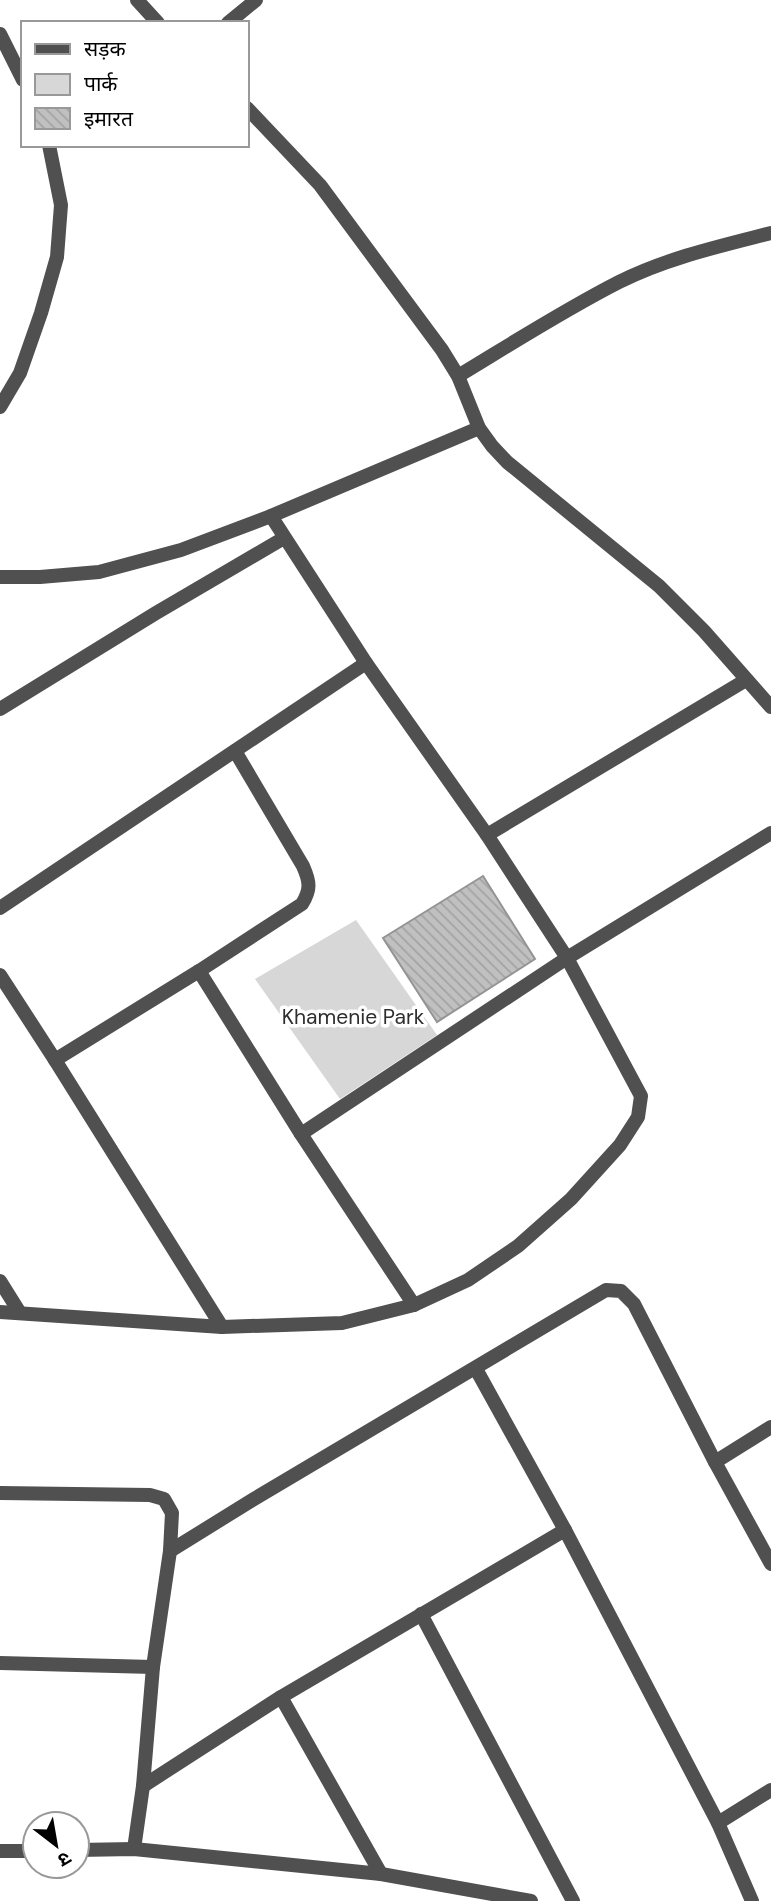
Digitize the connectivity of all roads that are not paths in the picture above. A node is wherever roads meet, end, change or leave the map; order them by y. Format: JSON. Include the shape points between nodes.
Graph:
{"nodes":[{"id":1,"x":137,"y":0,"type":"edge"},
{"id":2,"x":256,"y":0,"type":"edge"},
{"id":3,"x":156,"y":21,"type":"edge"},
{"id":4,"x":230,"y":21,"type":"edge"},
{"id":5,"x":0,"y":34,"type":"edge"},
{"id":6,"x":21,"y":75,"type":"edge"},
{"id":7,"x":248,"y":109,"type":"edge"},
{"id":8,"x":49,"y":147,"type":"edge"},
{"id":9,"x":771,"y":233,"type":"edge"},
{"id":10,"x":458,"y":376,"type":"junction"},
{"id":11,"x":0,"y":407,"type":"edge"},
{"id":12,"x":479,"y":428,"type":"junction"},
{"id":13,"x":271,"y":516,"type":"junction"},
{"id":14,"x":284,"y":538,"type":"junction"},
{"id":15,"x":0,"y":577,"type":"edge"},
{"id":16,"x":366,"y":663,"type":"junction"},
{"id":17,"x":746,"y":680,"type":"junction"},
{"id":18,"x":771,"y":707,"type":"edge"},
{"id":19,"x":0,"y":709,"type":"edge"},
{"id":20,"x":235,"y":751,"type":"junction"},
{"id":21,"x":771,"y":833,"type":"edge"},
{"id":22,"x":486,"y":835,"type":"junction"},
{"id":23,"x":0,"y":908,"type":"edge"},
{"id":24,"x":568,"y":958,"type":"junction"},
{"id":25,"x":199,"y":971,"type":"junction"},
{"id":26,"x":0,"y":975,"type":"edge"},
{"id":27,"x":55,"y":1060,"type":"junction"},
{"id":28,"x":301,"y":1134,"type":"junction"},
{"id":29,"x":0,"y":1281,"type":"edge"},
{"id":30,"x":414,"y":1305,"type":"junction"},
{"id":31,"x":0,"y":1312,"type":"edge"},
{"id":32,"x":20,"y":1313,"type":"junction"},
{"id":33,"x":222,"y":1327,"type":"junction"},
{"id":34,"x":476,"y":1369,"type":"junction"},
{"id":35,"x":771,"y":1427,"type":"edge"},
{"id":36,"x":715,"y":1462,"type":"junction"},
{"id":37,"x":0,"y":1493,"type":"edge"},
{"id":38,"x":565,"y":1530,"type":"junction"},
{"id":39,"x":170,"y":1551,"type":"junction"},
{"id":40,"x":771,"y":1564,"type":"edge"},
{"id":41,"x":421,"y":1614,"type":"junction"},
{"id":42,"x":0,"y":1663,"type":"edge"},
{"id":43,"x":153,"y":1667,"type":"junction"},
{"id":44,"x":281,"y":1697,"type":"junction"},
{"id":45,"x":144,"y":1786,"type":"junction"},
{"id":46,"x":771,"y":1790,"type":"edge"},
{"id":47,"x":718,"y":1823,"type":"junction"},
{"id":48,"x":134,"y":1849,"type":"junction"},
{"id":49,"x":91,"y":1850,"type":"edge"},
{"id":50,"x":0,"y":1851,"type":"edge"},
{"id":51,"x":21,"y":1851,"type":"edge"},
{"id":52,"x":381,"y":1874,"type":"junction"},
{"id":53,"x":531,"y":1901,"type":"edge"},
{"id":54,"x":573,"y":1901,"type":"edge"},
{"id":55,"x":752,"y":1901,"type":"edge"}],
"edges":[{"from":1,"to":3,"type":"street"},
{"from":2,"to":4,"type":"street"},
{"from":5,"to":6,"type":"street"},
{"from":7,"to":10,"type":"street","via":[[320,186]]},
{"from":8,"to":11,"type":"street","via":[[61,205],[57,257],[20,373]]},
{"from":9,"to":10,"type":"street","via":[[684,257],[619,282]]},
{"from":10,"to":12,"type":"street"},
{"from":12,"to":13,"type":"street"},
{"from":12,"to":17,"type":"street","via":[[507,462],[659,586]]},
{"from":13,"to":14,"type":"street"},
{"from":13,"to":15,"type":"street","via":[[181,550],[99,572]]},
{"from":14,"to":16,"type":"street"},
{"from":14,"to":19,"type":"street"},
{"from":16,"to":20,"type":"street"},
{"from":16,"to":22,"type":"street"},
{"from":17,"to":18,"type":"street"},
{"from":17,"to":22,"type":"street"},
{"from":20,"to":23,"type":"street"},
{"from":20,"to":25,"type":"street","via":[[303,866],[309,892],[302,904]]},
{"from":21,"to":24,"type":"street"},
{"from":22,"to":24,"type":"street"},
{"from":24,"to":28,"type":"street"},
{"from":24,"to":30,"type":"street","via":[[641,1096],[638,1117],[620,1145],[571,1199],[518,1246],[468,1280]]},
{"from":25,"to":27,"type":"street"},
{"from":25,"to":28,"type":"street"},
{"from":26,"to":27,"type":"street"},
{"from":27,"to":33,"type":"street"},
{"from":28,"to":30,"type":"street"},
{"from":29,"to":32,"type":"street"},
{"from":30,"to":33,"type":"street","via":[[342,1323]]},
{"from":31,"to":32,"type":"street"},
{"from":32,"to":33,"type":"street"},
{"from":34,"to":36,"type":"street","via":[[606,1290],[621,1291],[634,1304]]},
{"from":34,"to":38,"type":"street"},
{"from":34,"to":39,"type":"street"},
{"from":35,"to":36,"type":"street"},
{"from":36,"to":40,"type":"street"},
{"from":37,"to":39,"type":"street","via":[[164,1499],[172,1513]]},
{"from":38,"to":41,"type":"street"},
{"from":38,"to":47,"type":"street"},
{"from":39,"to":43,"type":"street"},
{"from":41,"to":44,"type":"street"},
{"from":41,"to":54,"type":"street"},
{"from":42,"to":43,"type":"street"},
{"from":43,"to":45,"type":"street"},
{"from":44,"to":45,"type":"street"},
{"from":44,"to":52,"type":"street"},
{"from":45,"to":48,"type":"street"},
{"from":46,"to":47,"type":"street"},
{"from":47,"to":55,"type":"street"},
{"from":48,"to":49,"type":"street"},
{"from":48,"to":52,"type":"street"},
{"from":50,"to":51,"type":"street"},
{"from":52,"to":53,"type":"street"}]}
